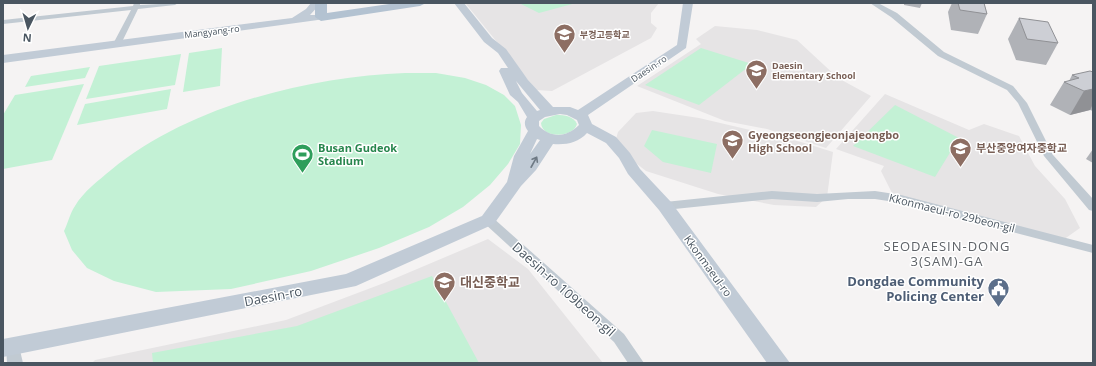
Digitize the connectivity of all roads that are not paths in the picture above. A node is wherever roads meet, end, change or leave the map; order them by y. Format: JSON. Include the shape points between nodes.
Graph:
{"nodes":[{"id":1,"x":175,"y":3,"type":"edge"},
{"id":2,"x":316,"y":3,"type":"edge"},
{"id":3,"x":321,"y":3,"type":"edge"},
{"id":4,"x":420,"y":3,"type":"edge"},
{"id":5,"x":459,"y":3,"type":"edge"},
{"id":6,"x":688,"y":3,"type":"edge"},
{"id":7,"x":872,"y":3,"type":"edge"},
{"id":8,"x":136,"y":5,"type":"edge"},
{"id":9,"x":321,"y":17,"type":"junction"},
{"id":10,"x":3,"y":22,"type":"edge"},
{"id":11,"x":288,"y":22,"type":"junction"},
{"id":12,"x":488,"y":40,"type":"junction"},
{"id":13,"x":117,"y":44,"type":"junction"},
{"id":14,"x":5,"y":59,"type":"edge"},
{"id":15,"x":549,"y":111,"type":"junction"},
{"id":16,"x":534,"y":117,"type":"junction"},
{"id":17,"x":582,"y":121,"type":"junction"},
{"id":18,"x":534,"y":132,"type":"junction"},
{"id":19,"x":575,"y":137,"type":"junction"},
{"id":20,"x":549,"y":139,"type":"junction"},
{"id":21,"x":634,"y":171,"type":"junction"},
{"id":22,"x":515,"y":183,"type":"junction"},
{"id":23,"x":665,"y":206,"type":"junction"},
{"id":24,"x":1093,"y":207,"type":"edge"},
{"id":25,"x":488,"y":220,"type":"junction"},
{"id":26,"x":1093,"y":249,"type":"edge"},
{"id":27,"x":10,"y":352,"type":"edge"},
{"id":28,"x":636,"y":363,"type":"edge"},
{"id":29,"x":779,"y":363,"type":"edge"}],
"edges":[{"from":1,"to":8,"type":"street"},
{"from":2,"to":11,"type":"main road","via":[[306,14]]},
{"from":3,"to":9,"type":"main road"},
{"from":4,"to":9,"type":"main road","name":"Mangyang-ro"},
{"from":5,"to":12,"type":"main road"},
{"from":6,"to":17,"type":"main road","name":"Daesin-ro","via":[[682,46]]},
{"from":7,"to":24,"type":"street","via":[[894,15],[941,54],[1016,93],[1022,100],[1037,136],[1050,157]]},
{"from":8,"to":10,"type":"street"},
{"from":8,"to":13,"type":"street"},
{"from":9,"to":11,"type":"main road","name":"Mangyang-ro"},
{"from":11,"to":13,"type":"main road","name":"Mangyang-ro"},
{"from":12,"to":15,"type":"main road","via":[[502,51],[524,83]]},
{"from":12,"to":16,"type":"main road","via":[[517,95]]},
{"from":13,"to":14,"type":"main road","name":"Mangyang-ro"},
{"from":15,"to":16,"type":"main road","name":"Kkonmaeul-ro"},
{"from":15,"to":17,"type":"main road","name":"Kkonmaeul-ro","via":[[570,111]]},
{"from":16,"to":18,"type":"main road","via":[[531,122]]},
{"from":17,"to":19,"type":"main road","via":[[583,132]]},
{"from":17,"to":21,"type":"main road","name":"Kkonmaeul-ro","via":[[611,140]]},
{"from":18,"to":20,"type":"main road","name":"Kkonmaeul-ro"},
{"from":18,"to":22,"type":"main road","via":[[517,171]]},
{"from":19,"to":20,"type":"main road","name":"Kkonmaeul-ro"},
{"from":19,"to":21,"type":"main road","name":"Kkonmaeul-ro","via":[[602,145],[619,162]]},
{"from":22,"to":20,"type":"main road","one_way":true,"via":[[531,167]]},
{"from":21,"to":23,"type":"main road","name":"Kkonmaeul-ro"},
{"from":22,"to":25,"type":"main road"},
{"from":23,"to":26,"type":"street","name":"Kkonmaeul-ro 29beon-gil","via":[[772,195],[817,198],[875,195],[901,199]]},
{"from":23,"to":29,"type":"main road","name":"Kkonmaeul-ro"},
{"from":25,"to":27,"type":"main road","name":"Daesin-ro","via":[[349,281]]},
{"from":25,"to":28,"type":"street","name":"Daesin-ro 109beon-gil","via":[[619,338]]}]}
